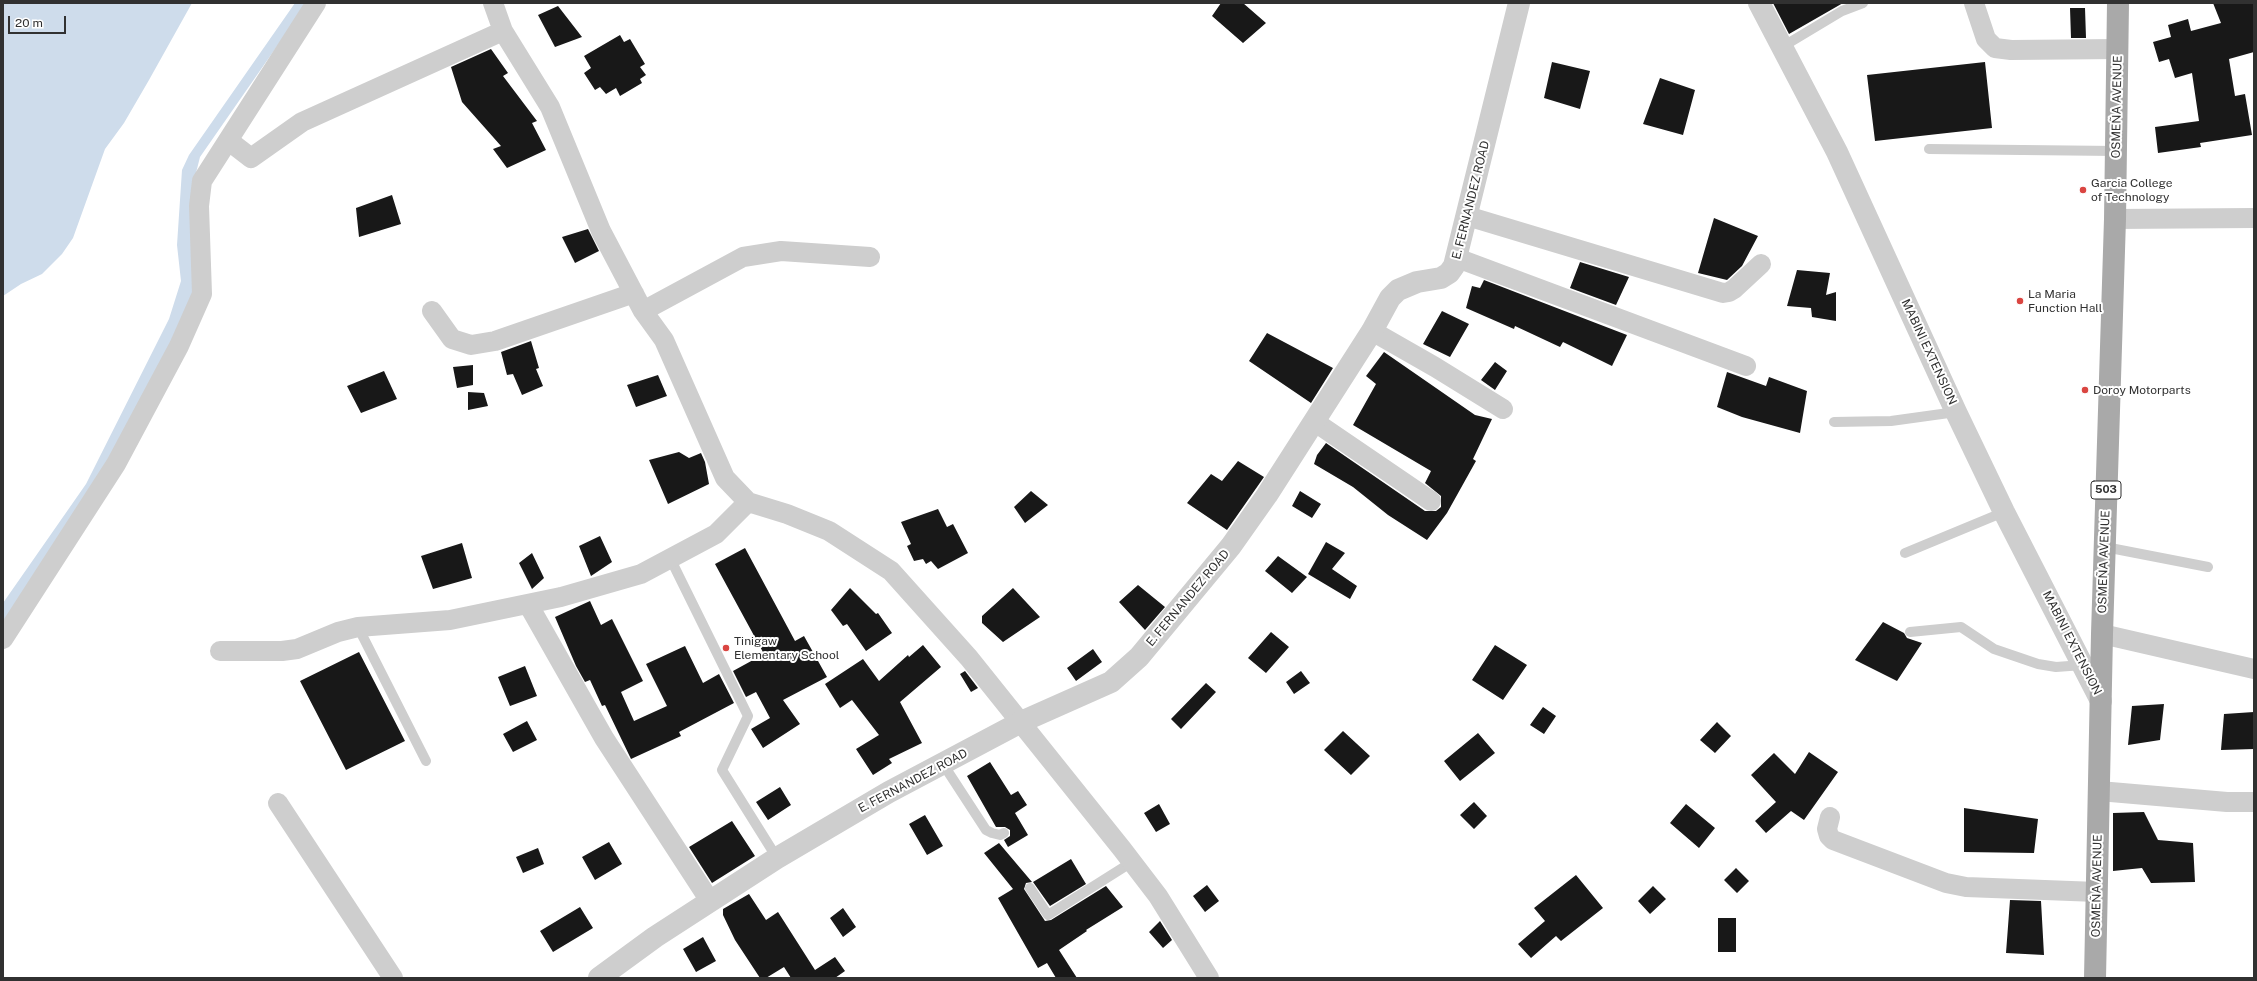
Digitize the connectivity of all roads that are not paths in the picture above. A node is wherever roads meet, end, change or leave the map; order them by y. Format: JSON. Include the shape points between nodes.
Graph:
{"nodes":[{"id":1,"x":316,"y":3,"type":"edge"},
{"id":2,"x":493,"y":3,"type":"edge"},
{"id":3,"x":1519,"y":3,"type":"edge"},
{"id":4,"x":1759,"y":3,"type":"edge"},
{"id":5,"x":1863,"y":3,"type":"edge"},
{"id":6,"x":1974,"y":3,"type":"edge"},
{"id":7,"x":2118,"y":3,"type":"edge"},
{"id":8,"x":503,"y":31,"type":"junction"},
{"id":9,"x":1782,"y":47,"type":"junction"},
{"id":10,"x":2118,"y":49,"type":"junction"},
{"id":11,"x":228,"y":141,"type":"junction"},
{"id":12,"x":1930,"y":149,"type":"dead end"},
{"id":13,"x":2116,"y":151,"type":"junction"},
{"id":14,"x":1467,"y":216,"type":"junction"},
{"id":15,"x":2254,"y":218,"type":"edge"},
{"id":16,"x":2115,"y":219,"type":"junction"},
{"id":17,"x":870,"y":257,"type":"dead end"},
{"id":18,"x":1457,"y":258,"type":"junction"},
{"id":19,"x":1761,"y":264,"type":"dead end"},
{"id":20,"x":634,"y":293,"type":"junction"},
{"id":21,"x":432,"y":311,"type":"dead end"},
{"id":22,"x":644,"y":311,"type":"junction"},
{"id":23,"x":1372,"y":331,"type":"junction"},
{"id":24,"x":1746,"y":366,"type":"dead end"},
{"id":25,"x":1503,"y":409,"type":"dead end"},
{"id":26,"x":1956,"y":412,"type":"junction"},
{"id":27,"x":1315,"y":422,"type":"junction"},
{"id":28,"x":1834,"y":422,"type":"dead end"},
{"id":29,"x":1431,"y":501,"type":"dead end"},
{"id":30,"x":748,"y":502,"type":"junction"},
{"id":31,"x":2004,"y":512,"type":"junction"},
{"id":32,"x":2104,"y":547,"type":"junction"},
{"id":33,"x":1905,"y":553,"type":"dead end"},
{"id":34,"x":670,"y":558,"type":"junction"},
{"id":35,"x":2208,"y":567,"type":"dead end"},
{"id":36,"x":528,"y":604,"type":"junction"},
{"id":37,"x":358,"y":627,"type":"junction"},
{"id":38,"x":1910,"y":632,"type":"dead end"},
{"id":39,"x":2102,"y":634,"type":"junction"},
{"id":40,"x":3,"y":639,"type":"edge"},
{"id":41,"x":220,"y":651,"type":"dead end"},
{"id":42,"x":2083,"y":665,"type":"junction"},
{"id":43,"x":2254,"y":669,"type":"edge"},
{"id":44,"x":2101,"y":701,"type":"junction"},
{"id":45,"x":1022,"y":722,"type":"junction"},
{"id":46,"x":426,"y":761,"type":"dead end"},
{"id":47,"x":943,"y":764,"type":"junction"},
{"id":48,"x":2099,"y":791,"type":"junction"},
{"id":49,"x":2254,"y":802,"type":"edge"},
{"id":50,"x":278,"y":803,"type":"dead end"},
{"id":51,"x":1830,"y":817,"type":"dead end"},
{"id":52,"x":1004,"y":833,"type":"dead end"},
{"id":53,"x":777,"y":858,"type":"junction"},
{"id":54,"x":1132,"y":862,"type":"junction"},
{"id":55,"x":1030,"y":888,"type":"dead end"},
{"id":56,"x":2096,"y":892,"type":"junction"},
{"id":57,"x":710,"y":901,"type":"junction"},
{"id":58,"x":602,"y":977,"type":"edge"},
{"id":59,"x":393,"y":978,"type":"edge"},
{"id":60,"x":1209,"y":978,"type":"edge"},
{"id":61,"x":2095,"y":978,"type":"edge"}],
"edges":[{"from":1,"to":11,"type":"street"},
{"from":2,"to":8,"type":"street"},
{"from":3,"to":14,"type":"street","name":"E. FERNANDEZ ROAD"},
{"from":4,"to":9,"type":"street","name":"MABINI EXTENSION"},
{"from":5,"to":9,"type":"lane","via":[[1842,11]]},
{"from":6,"to":10,"type":"street","via":[[1986,39],[1995,48]]},
{"from":7,"to":10,"type":"main road","name":"OSMEÑA AVENUE","number":"503"},
{"from":8,"to":11,"type":"street","via":[[302,122],[251,158]]},
{"from":8,"to":20,"type":"street","via":[[550,107],[601,231]]},
{"from":9,"to":26,"type":"street","name":"MABINI EXTENSION","via":[[1837,152]]},
{"from":10,"to":13,"type":"main road","name":"OSMEÑA AVENUE","number":"503"},
{"from":11,"to":40,"type":"street","via":[[202,181],[199,206],[202,294],[179,346],[116,464]]},
{"from":12,"to":13,"type":"lane"},
{"from":13,"to":16,"type":"main road","name":"OSMEÑA AVENUE","number":"503"},
{"from":14,"to":18,"type":"street","name":"E. FERNANDEZ ROAD"},
{"from":14,"to":19,"type":"street","via":[[1722,293],[1734,289]]},
{"from":15,"to":16,"type":"street"},
{"from":16,"to":32,"type":"main road","name":"OSMEÑA AVENUE","number":"503"},
{"from":17,"to":22,"type":"street","via":[[781,250],[743,257]]},
{"from":18,"to":23,"type":"street","name":"E. FERNANDEZ ROAD","via":[[1449,273],[1441,278],[1417,282],[1398,290],[1390,298]]},
{"from":18,"to":24,"type":"street"},
{"from":20,"to":21,"type":"street","via":[[495,341],[471,346],[452,340]]},
{"from":20,"to":22,"type":"street"},
{"from":22,"to":30,"type":"street","via":[[664,340],[725,478]]},
{"from":23,"to":25,"type":"street"},
{"from":23,"to":27,"type":"street","name":"E. FERNANDEZ ROAD"},
{"from":26,"to":28,"type":"lane","via":[[1891,421]]},
{"from":26,"to":31,"type":"street","name":"MABINI EXTENSION"},
{"from":27,"to":29,"type":"street"},
{"from":27,"to":45,"type":"street","name":"E. FERNANDEZ ROAD","via":[[1232,546],[1139,656],[1111,682]]},
{"from":30,"to":34,"type":"street","via":[[716,534]]},
{"from":30,"to":45,"type":"street","via":[[829,531],[891,571]]},
{"from":31,"to":33,"type":"lane"},
{"from":31,"to":42,"type":"street","name":"MABINI EXTENSION"},
{"from":32,"to":35,"type":"lane"},
{"from":32,"to":39,"type":"main road","name":"OSMEÑA AVENUE","number":"503"},
{"from":34,"to":36,"type":"street","via":[[641,574]]},
{"from":34,"to":53,"type":"lane","via":[[748,716],[722,770]]},
{"from":36,"to":37,"type":"street","via":[[450,620]]},
{"from":36,"to":57,"type":"street","via":[[604,738]]},
{"from":37,"to":41,"type":"street","via":[[338,632],[297,649]]},
{"from":37,"to":46,"type":"lane"},
{"from":38,"to":42,"type":"lane","via":[[1961,628],[1994,649],[2038,664],[2056,667]]},
{"from":39,"to":43,"type":"street"},
{"from":39,"to":44,"type":"main road","name":"OSMEÑA AVENUE","number":"503"},
{"from":42,"to":44,"type":"street","name":"MABINI EXTENSION"},
{"from":44,"to":48,"type":"main road","name":"OSMEÑA AVENUE","number":"503"},
{"from":45,"to":47,"type":"street","name":"E. FERNANDEZ ROAD"},
{"from":45,"to":54,"type":"street"},
{"from":47,"to":52,"type":"lane","via":[[986,830],[992,834]]},
{"from":47,"to":53,"type":"street","name":"E. FERNANDEZ ROAD","via":[[889,792]]},
{"from":48,"to":49,"type":"street"},
{"from":48,"to":56,"type":"main road","name":"OSMEÑA AVENUE","number":"503"},
{"from":50,"to":59,"type":"street"},
{"from":51,"to":56,"type":"street","via":[[1827,829],[1833,840],[1946,884]]},
{"from":53,"to":57,"type":"street","name":"E. FERNANDEZ ROAD"},
{"from":54,"to":55,"type":"lane","via":[[1048,915]]},
{"from":54,"to":60,"type":"street","via":[[1180,928]]},
{"from":56,"to":61,"type":"main road","name":"OSMEÑA AVENUE","number":"503"},
{"from":57,"to":58,"type":"street","name":"E. FERNANDEZ ROAD"}]}
